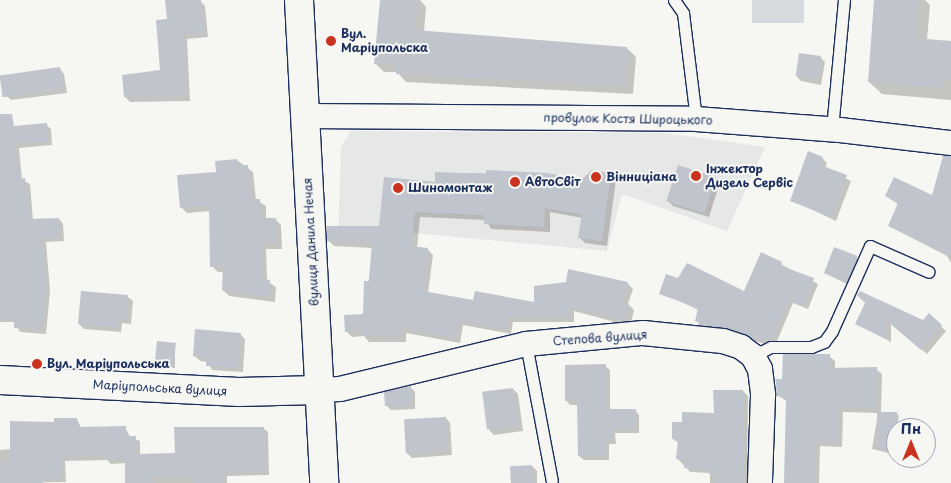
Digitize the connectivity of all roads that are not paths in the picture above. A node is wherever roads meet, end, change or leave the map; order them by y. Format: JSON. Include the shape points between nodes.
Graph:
{"nodes":[{"id":1,"x":299,"y":0,"type":"edge"},
{"id":2,"x":674,"y":0,"type":"edge"},
{"id":3,"x":844,"y":0,"type":"edge"},
{"id":4,"x":305,"y":116,"type":"junction"},
{"id":5,"x":696,"y":120,"type":"junction"},
{"id":6,"x":832,"y":129,"type":"junction"},
{"id":7,"x":951,"y":144,"type":"edge"},
{"id":8,"x":928,"y":272,"type":"dead end"},
{"id":9,"x":526,"y":344,"type":"junction"},
{"id":10,"x":753,"y":356,"type":"junction"},
{"id":11,"x":0,"y":380,"type":"edge"},
{"id":12,"x":319,"y":390,"type":"junction"},
{"id":13,"x":552,"y":481,"type":"dead end"},
{"id":14,"x":324,"y":483,"type":"edge"},
{"id":15,"x":760,"y":483,"type":"edge"}],
"edges":[{"from":1,"to":4,"type":"main road","name":"вулиця Данила Нечая"},
{"from":2,"to":5,"type":"lane","via":[[683,13]]},
{"from":3,"to":6,"type":"lane"},
{"from":4,"to":5,"type":"street","name":"провулок Костя Широцького"},
{"from":4,"to":12,"type":"main road","name":"вулиця Данила Нечая"},
{"from":5,"to":6,"type":"street","name":"провулок Костя Широцького"},
{"from":6,"to":7,"type":"street","name":"провулок Костя Широцького"},
{"from":8,"to":10,"type":"lane","via":[[870,246],[824,342],[811,347],[771,348]]},
{"from":9,"to":10,"type":"street","name":"Степова вулиця","via":[[607,335],[680,334],[723,341],[741,347]]},
{"from":9,"to":12,"type":"street","name":"Степова вулиця","via":[[340,389]]},
{"from":9,"to":13,"type":"lane"},
{"from":10,"to":15,"type":"street","via":[[760,370],[763,395]]},
{"from":11,"to":12,"type":"main road","name":"Маріупольська вулиця","via":[[239,392]]},
{"from":12,"to":14,"type":"main road","name":"вулиця Данила Нечая"}]}
